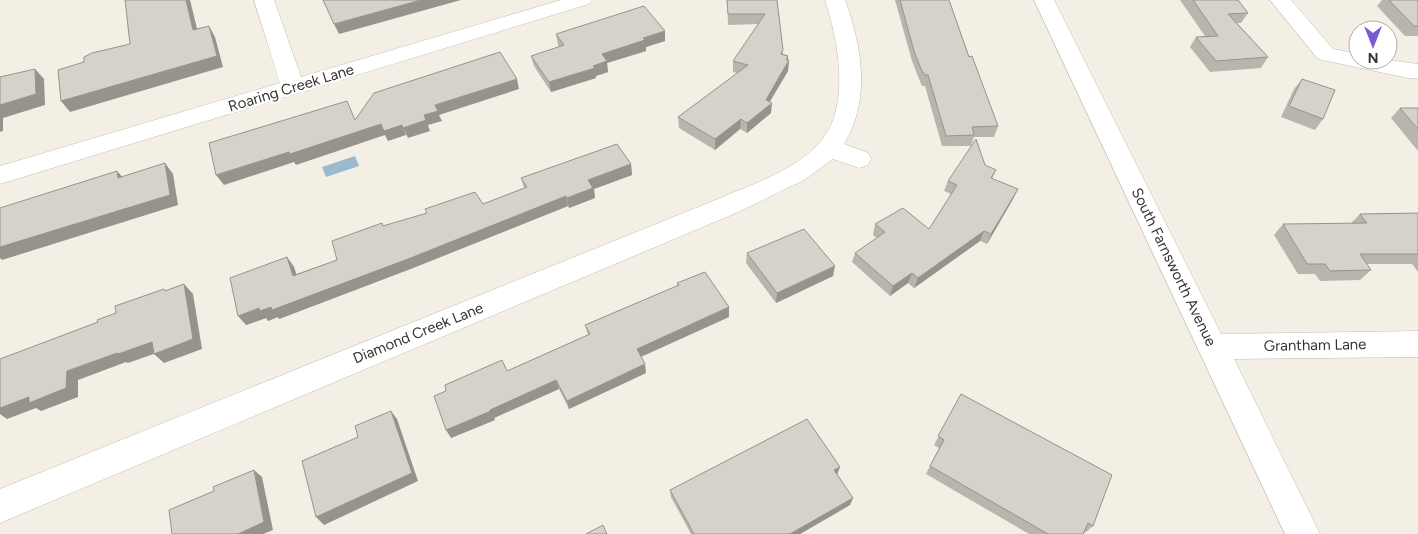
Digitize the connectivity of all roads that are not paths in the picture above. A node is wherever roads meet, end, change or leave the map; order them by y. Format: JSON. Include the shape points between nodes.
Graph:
{"nodes":[{"id":1,"x":264,"y":0,"type":"edge"},
{"id":2,"x":582,"y":0,"type":"edge"},
{"id":3,"x":835,"y":0,"type":"edge"},
{"id":4,"x":1044,"y":0,"type":"edge"},
{"id":5,"x":1280,"y":0,"type":"edge"},
{"id":6,"x":1418,"y":71,"type":"edge"},
{"id":7,"x":293,"y":87,"type":"junction"},
{"id":8,"x":829,"y":148,"type":"junction"},
{"id":9,"x":859,"y":159,"type":"dead end"},
{"id":10,"x":0,"y":175,"type":"edge"},
{"id":11,"x":1418,"y":344,"type":"edge"},
{"id":12,"x":1212,"y":347,"type":"junction"},
{"id":13,"x":0,"y":506,"type":"edge"},
{"id":14,"x":1303,"y":534,"type":"edge"}],
"edges":[{"from":1,"to":7,"type":"street"},
{"from":2,"to":7,"type":"street","name":"Roaring Creek Lane"},
{"from":3,"to":8,"type":"street","name":"Diamond Creek Lane","via":[[850,78],[849,102]]},
{"from":4,"to":12,"type":"street","name":"South Farnsworth Avenue"},
{"from":5,"to":6,"type":"street","via":[[1326,54]]},
{"from":7,"to":10,"type":"street","name":"Roaring Creek Lane"},
{"from":8,"to":9,"type":"street"},
{"from":8,"to":13,"type":"street","name":"Diamond Creek Lane","via":[[791,175],[727,206]]},
{"from":11,"to":12,"type":"street","name":"Grantham Lane"},
{"from":12,"to":14,"type":"street","name":"South Farnsworth Avenue"}]}
